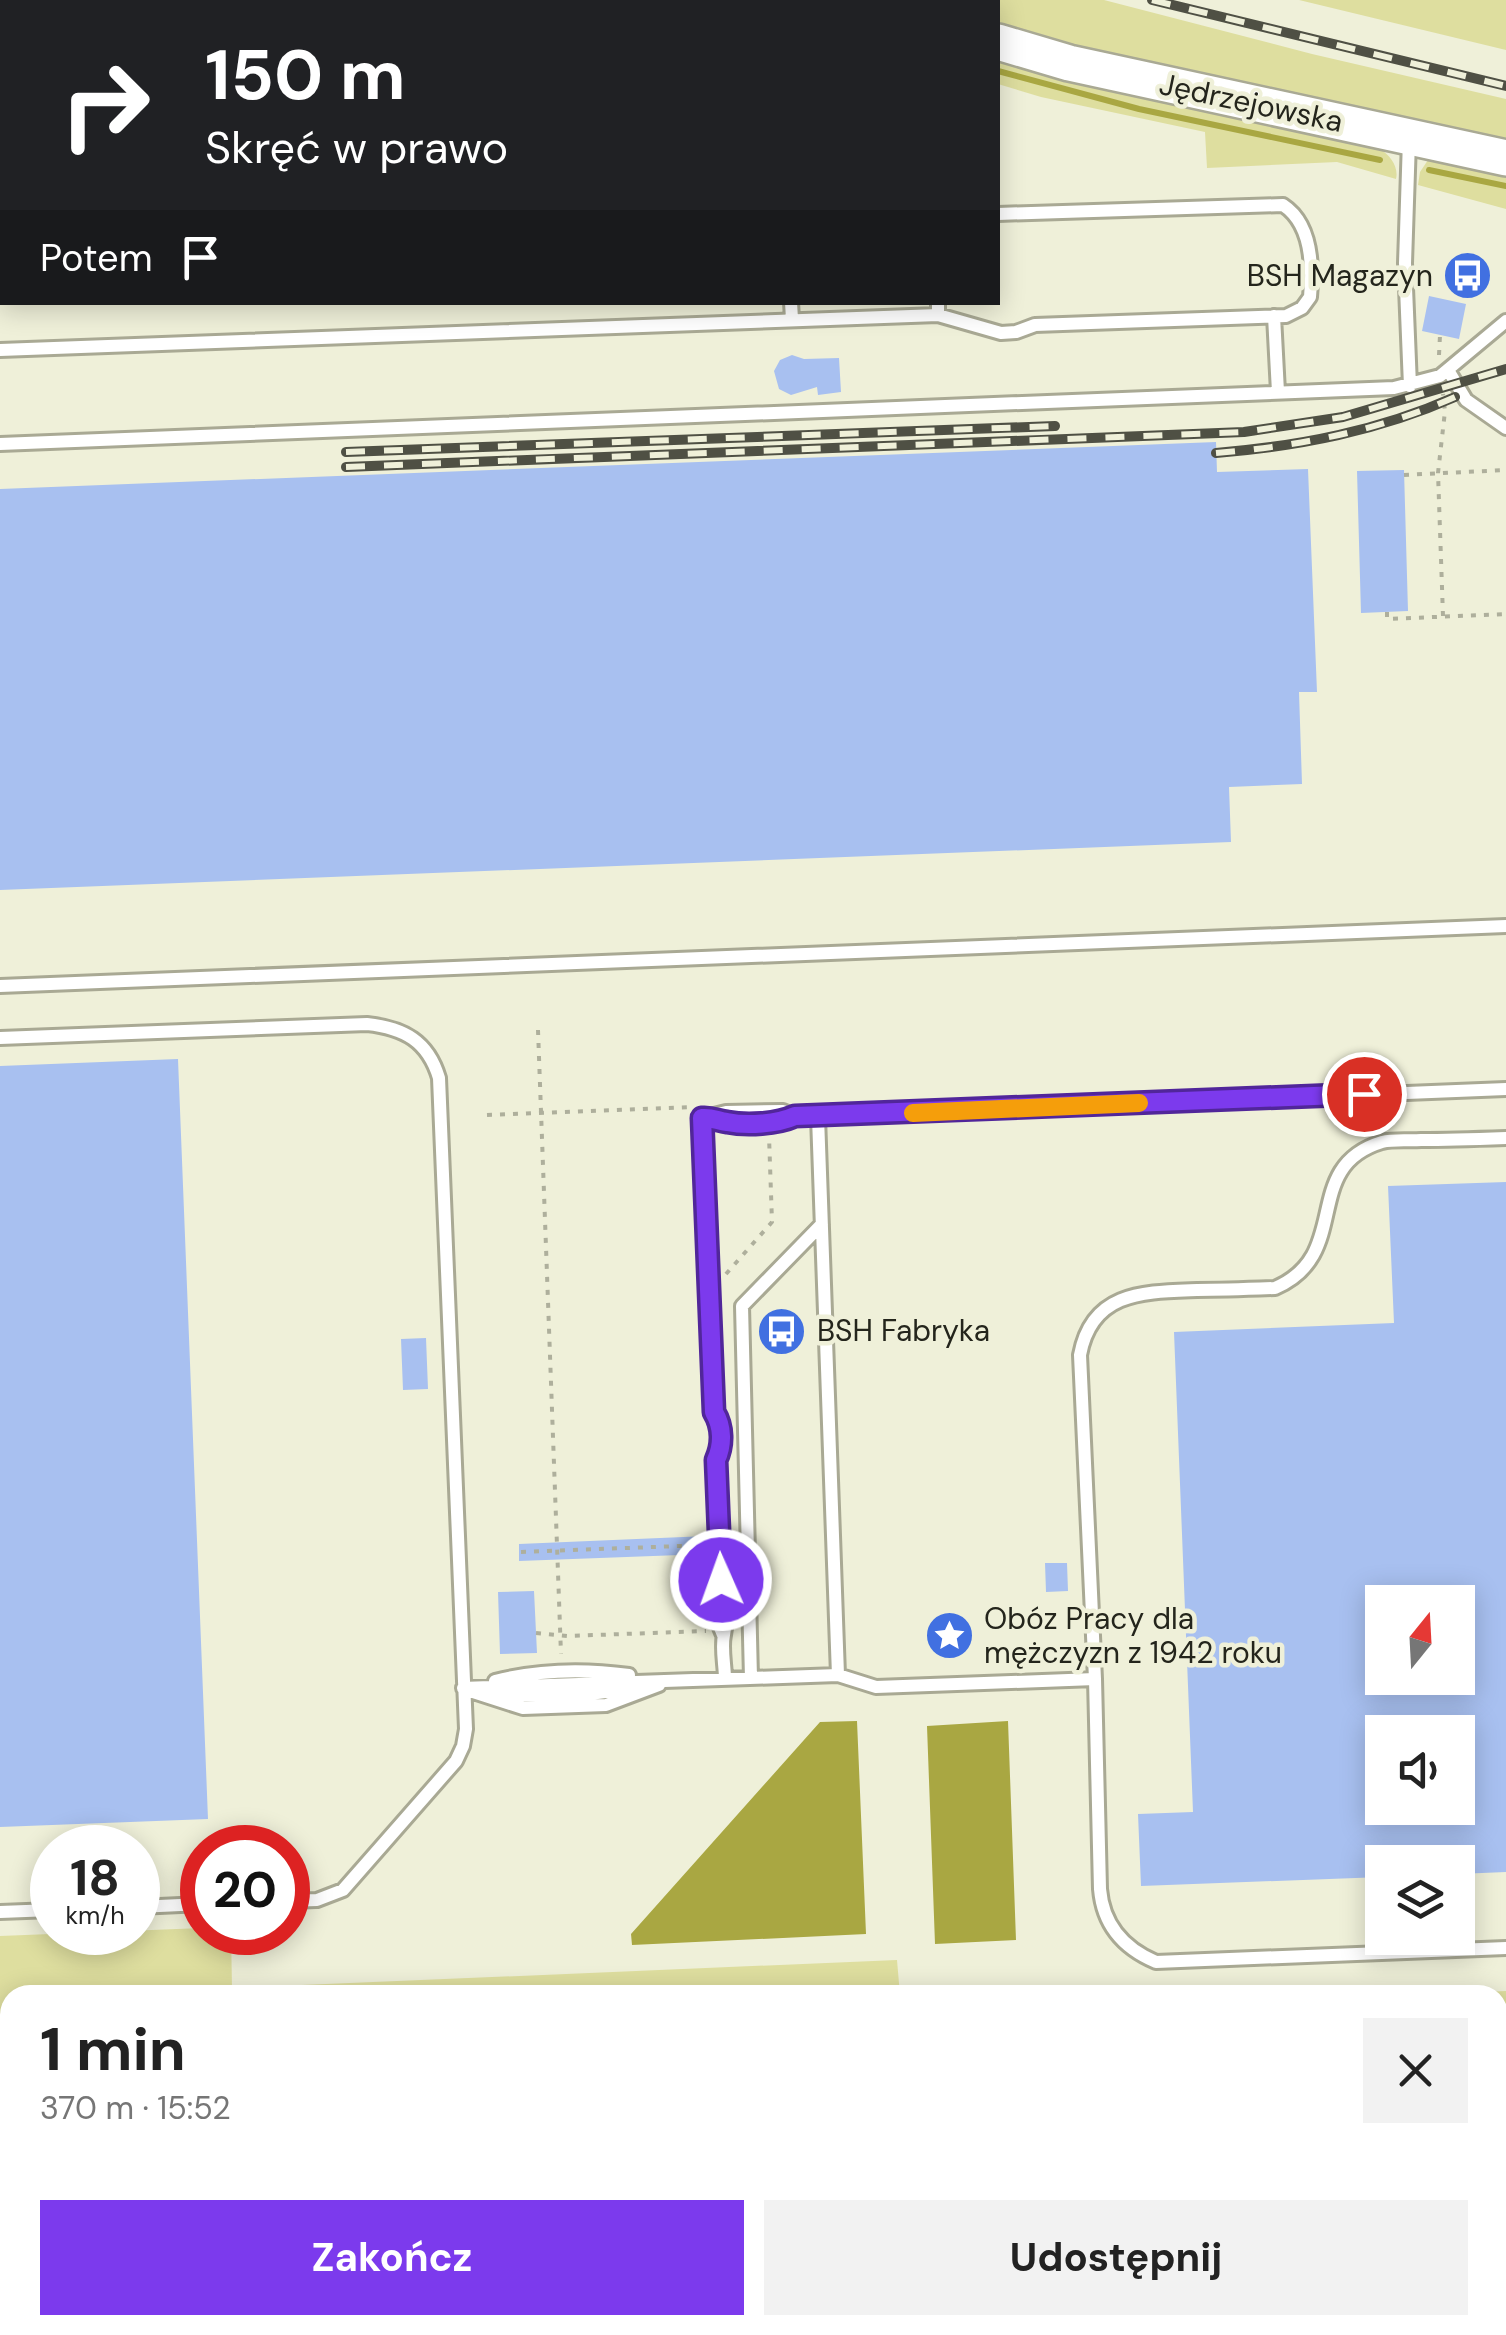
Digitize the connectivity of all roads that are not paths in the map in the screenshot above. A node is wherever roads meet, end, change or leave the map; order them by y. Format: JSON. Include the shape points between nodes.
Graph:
{"nodes":[{"id":1,"x":1000,"y":43,"type":"edge"},
{"id":2,"x":1410,"y":137,"type":"junction"},
{"id":3,"x":1506,"y":158,"type":"edge"},
{"id":4,"x":1000,"y":214,"type":"edge"},
{"id":5,"x":792,"y":305,"type":"edge"},
{"id":6,"x":938,"y":308,"type":"edge"},
{"id":7,"x":1274,"y":316,"type":"junction"},
{"id":8,"x":792,"y":319,"type":"junction"},
{"id":9,"x":1506,"y":321,"type":"edge"},
{"id":10,"x":0,"y":350,"type":"edge"},
{"id":11,"x":1444,"y":373,"type":"junction"},
{"id":12,"x":1410,"y":386,"type":"junction"},
{"id":13,"x":1278,"y":392,"type":"junction"},
{"id":14,"x":1506,"y":428,"type":"edge"},
{"id":15,"x":0,"y":444,"type":"edge"},
{"id":16,"x":1502,"y":925,"type":"edge"},
{"id":17,"x":0,"y":986,"type":"edge"},
{"id":18,"x":0,"y":1038,"type":"edge"},
{"id":19,"x":1506,"y":1088,"type":"edge"},
{"id":20,"x":818,"y":1116,"type":"junction"},
{"id":21,"x":1506,"y":1138,"type":"edge"},
{"id":22,"x":822,"y":1224,"type":"junction"},
{"id":23,"x":838,"y":1675,"type":"junction"},
{"id":24,"x":752,"y":1678,"type":"junction"},
{"id":25,"x":725,"y":1679,"type":"junction"},
{"id":26,"x":672,"y":1680,"type":"junction"},
{"id":27,"x":1095,"y":1680,"type":"junction"},
{"id":28,"x":463,"y":1688,"type":"junction"},
{"id":29,"x":310,"y":1900,"type":"edge"},
{"id":30,"x":30,"y":1911,"type":"edge"},
{"id":31,"x":0,"y":1912,"type":"edge"},
{"id":32,"x":1506,"y":1948,"type":"edge"}],
"edges":[{"from":1,"to":2,"type":"street","name":"Jędrzejowska"},
{"from":2,"to":3,"type":"street","name":"Jędrzejowska"},
{"from":2,"to":12,"type":"lane"},
{"from":4,"to":7,"type":"lane","via":[[1283,205],[1306,233],[1311,290],[1302,308]]},
{"from":5,"to":8,"type":"lane"},
{"from":6,"to":7,"type":"lane","via":[[1009,334],[1034,325]]},
{"from":6,"to":8,"type":"lane"},
{"from":7,"to":13,"type":"lane"},
{"from":8,"to":10,"type":"lane"},
{"from":9,"to":11,"type":"lane"},
{"from":11,"to":12,"type":"lane"},
{"from":11,"to":14,"type":"lane","via":[[1466,400]]},
{"from":12,"to":13,"type":"lane"},
{"from":13,"to":15,"type":"lane"},
{"from":16,"to":17,"type":"lane"},
{"from":18,"to":28,"type":"lane","via":[[367,1024],[388,1026],[423,1045],[438,1078]]},
{"from":19,"to":20,"type":"lane"},
{"from":20,"to":22,"type":"lane"},
{"from":20,"to":25,"type":"lane","via":[[783,1111],[702,1118],[721,1449],[716,1600]]},
{"from":21,"to":27,"type":"lane","via":[[1384,1142],[1362,1153],[1336,1179],[1319,1248],[1290,1282],[1146,1292],[1099,1314],[1080,1355]]},
{"from":22,"to":23,"type":"lane"},
{"from":22,"to":24,"type":"lane","via":[[742,1306]]},
{"from":23,"to":24,"type":"lane"},
{"from":23,"to":27,"type":"lane","via":[[876,1687]]},
{"from":24,"to":25,"type":"lane"},
{"from":25,"to":26,"type":"lane"},
{"from":26,"to":28,"type":"lane"},
{"from":26,"to":28,"type":"lane","via":[[604,1672],[521,1674]]},
{"from":26,"to":28,"type":"lane","via":[[606,1704],[523,1708]]},
{"from":27,"to":32,"type":"lane","via":[[1101,1906],[1114,1931],[1140,1955],[1156,1962]]},
{"from":28,"to":29,"type":"lane","via":[[466,1728],[456,1760],[342,1890]]},
{"from":30,"to":31,"type":"lane"}]}
